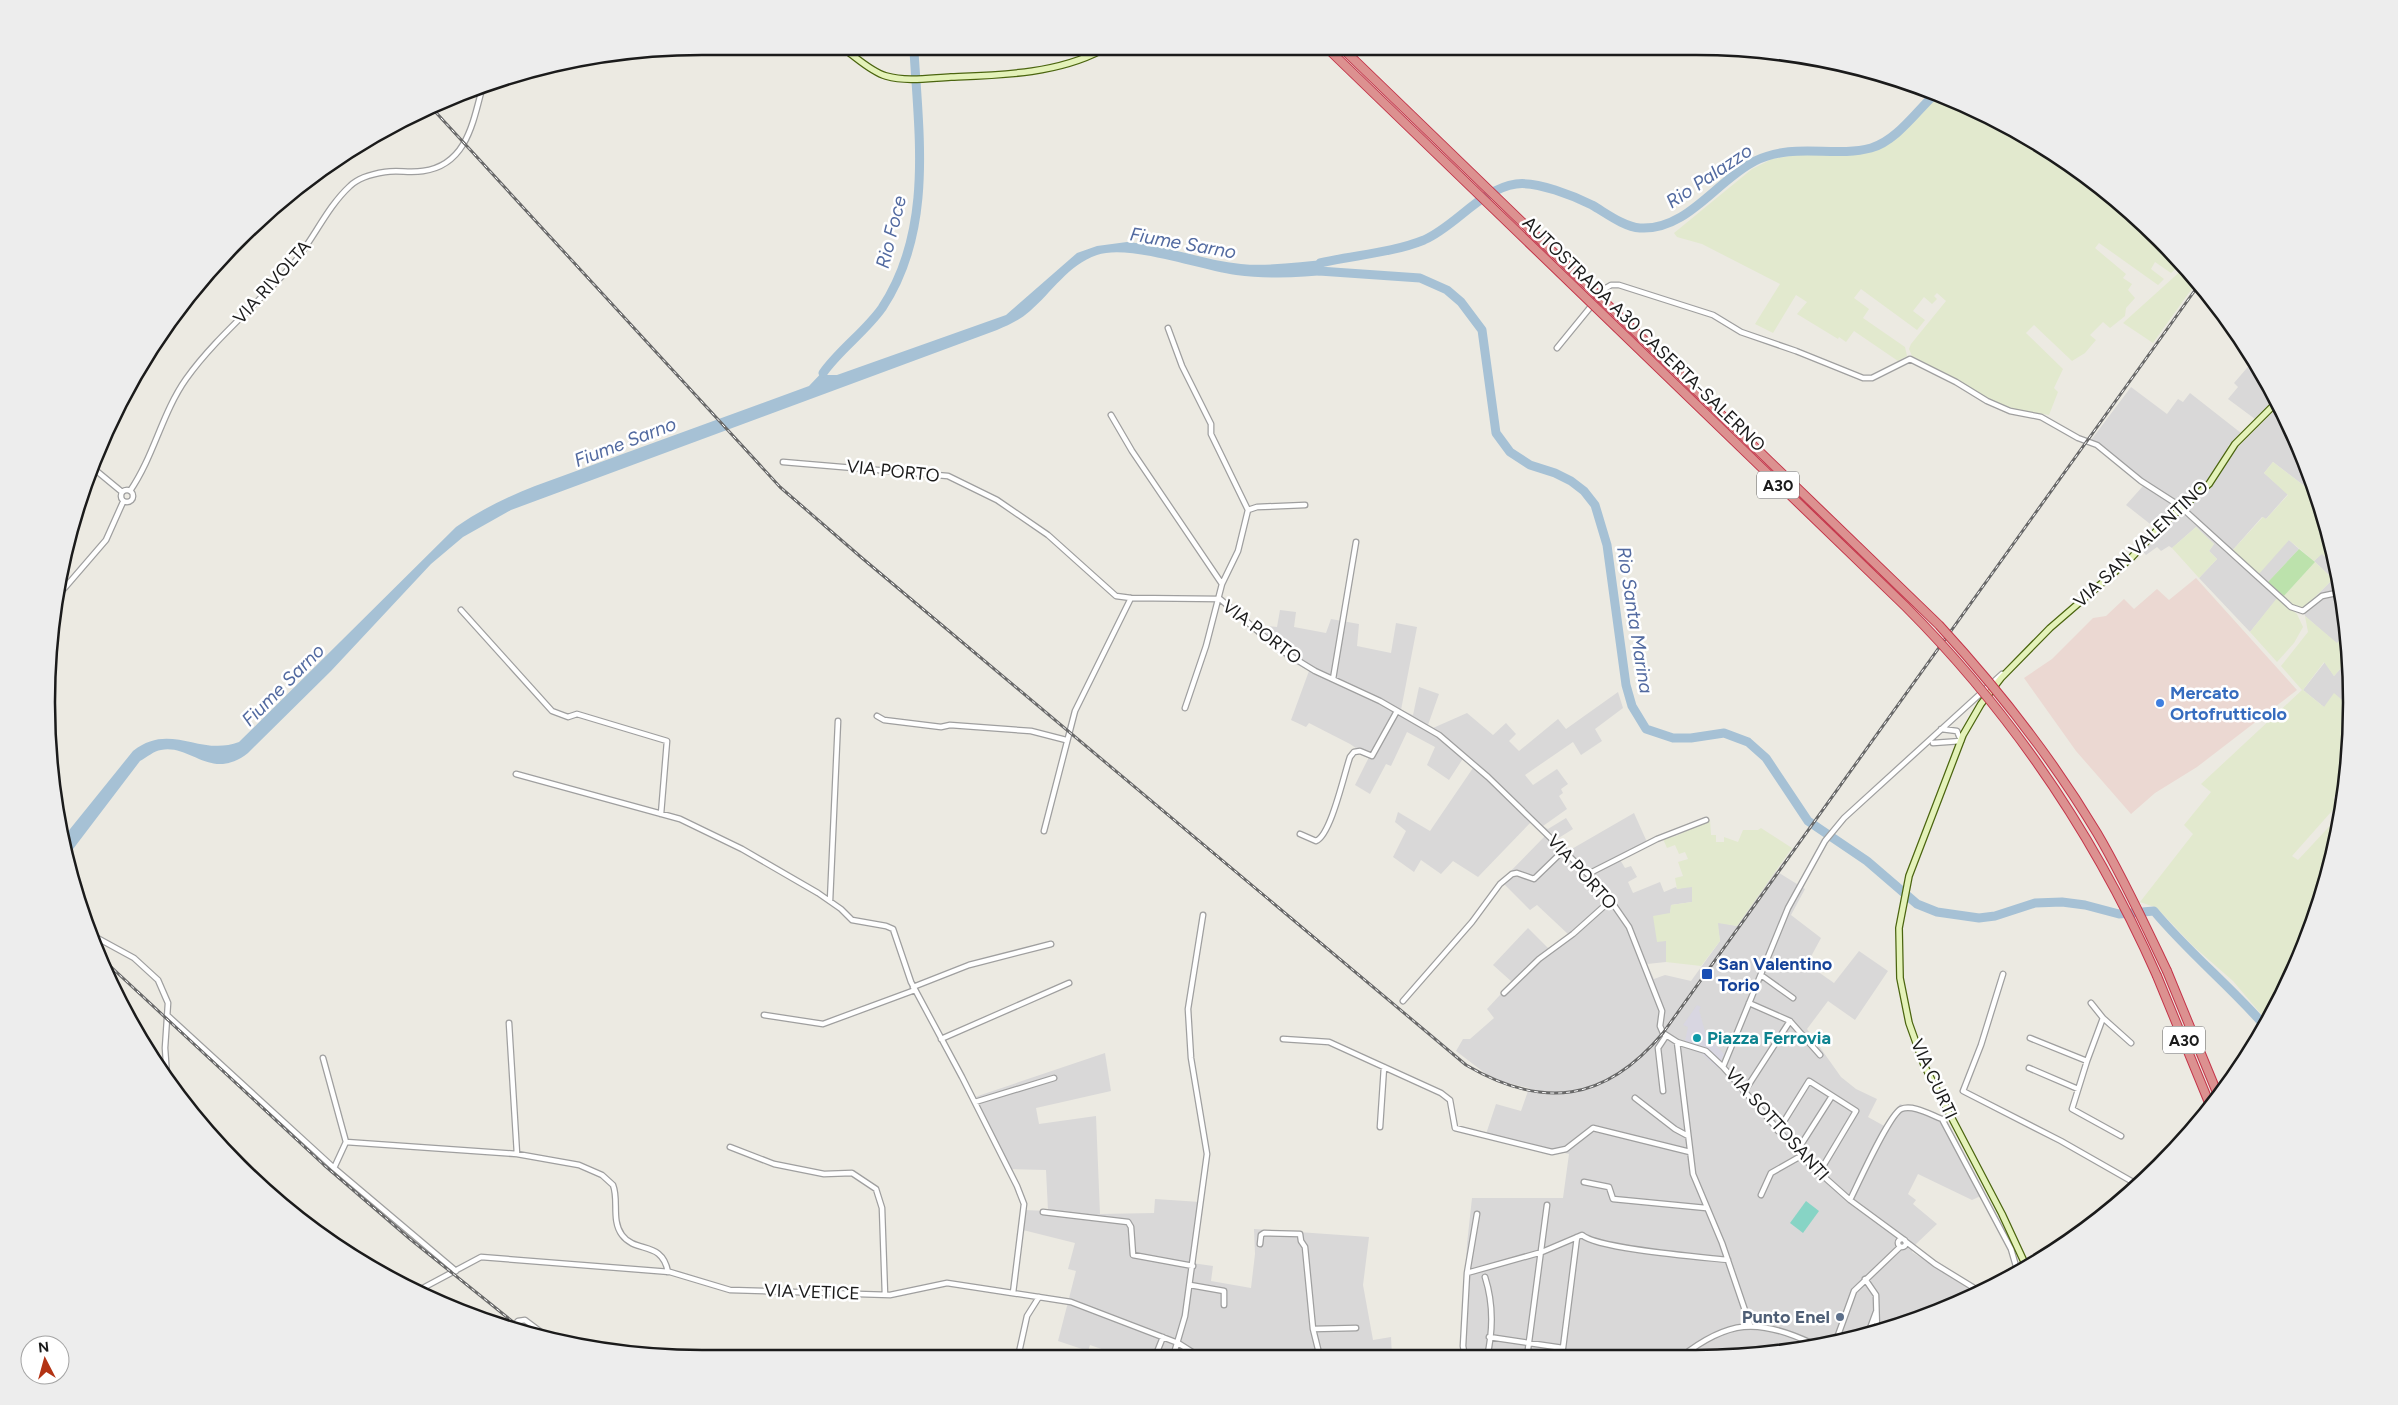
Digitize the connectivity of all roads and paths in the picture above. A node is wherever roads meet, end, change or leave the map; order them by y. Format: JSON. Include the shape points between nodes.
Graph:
{"nodes":[{"id":1,"x":853,"y":55,"type":"edge"},
{"id":2,"x":1089,"y":55,"type":"edge"},
{"id":3,"x":1334,"y":55,"type":"edge"},
{"id":4,"x":1349,"y":55,"type":"edge"},
{"id":5,"x":480,"y":94,"type":"edge"},
{"id":6,"x":1168,"y":328,"type":"dead end"},
{"id":7,"x":1557,"y":348,"type":"dead end"},
{"id":8,"x":2271,"y":408,"type":"edge"},
{"id":9,"x":1110,"y":415,"type":"dead end"},
{"id":10,"x":783,"y":462,"type":"dead end"},
{"id":11,"x":98,"y":472,"type":"edge"},
{"id":12,"x":130,"y":491,"type":"junction"},
{"id":13,"x":122,"y":492,"type":"junction"},
{"id":14,"x":124,"y":502,"type":"junction"},
{"id":15,"x":1306,"y":505,"type":"dead end"},
{"id":16,"x":2182,"y":508,"type":"junction"},
{"id":17,"x":1248,"y":510,"type":"junction"},
{"id":18,"x":1356,"y":542,"type":"dead end"},
{"id":19,"x":1222,"y":584,"type":"junction"},
{"id":20,"x":65,"y":587,"type":"edge"},
{"id":21,"x":2334,"y":594,"type":"edge"},
{"id":22,"x":1131,"y":598,"type":"junction"},
{"id":23,"x":1220,"y":598,"type":"junction"},
{"id":24,"x":461,"y":610,"type":"dead end"},
{"id":25,"x":2020,"y":658,"type":"junction"},
{"id":26,"x":1333,"y":680,"type":"junction"},
{"id":27,"x":1185,"y":708,"type":"dead end"},
{"id":28,"x":1397,"y":711,"type":"junction"},
{"id":29,"x":877,"y":716,"type":"dead end"},
{"id":30,"x":838,"y":721,"type":"dead end"},
{"id":31,"x":1941,"y":728,"type":"junction"},
{"id":32,"x":1066,"y":740,"type":"junction"},
{"id":33,"x":1961,"y":741,"type":"junction"},
{"id":34,"x":1933,"y":743,"type":"dead end"},
{"id":35,"x":516,"y":774,"type":"dead end"},
{"id":36,"x":661,"y":814,"type":"junction"},
{"id":37,"x":1706,"y":820,"type":"dead end"},
{"id":38,"x":1833,"y":830,"type":"joint"},
{"id":39,"x":1044,"y":831,"type":"dead end"},
{"id":40,"x":1300,"y":834,"type":"dead end"},
{"id":41,"x":1564,"y":850,"type":"junction"},
{"id":42,"x":1588,"y":874,"type":"junction"},
{"id":43,"x":1909,"y":876,"type":"joint"},
{"id":44,"x":1611,"y":900,"type":"junction"},
{"id":45,"x":830,"y":901,"type":"junction"},
{"id":46,"x":1203,"y":915,"type":"dead end"},
{"id":47,"x":100,"y":939,"type":"edge"},
{"id":48,"x":1051,"y":944,"type":"dead end"},
{"id":49,"x":2003,"y":974,"type":"dead end"},
{"id":50,"x":1761,"y":975,"type":"junction"},
{"id":51,"x":1068,"y":983,"type":"dead end"},
{"id":52,"x":914,"y":988,"type":"junction"},
{"id":53,"x":1504,"y":993,"type":"dead end"},
{"id":54,"x":1793,"y":998,"type":"dead end"},
{"id":55,"x":1403,"y":1001,"type":"dead end"},
{"id":56,"x":2091,"y":1003,"type":"dead end"},
{"id":57,"x":1749,"y":1004,"type":"junction"},
{"id":58,"x":168,"y":1015,"type":"junction"},
{"id":59,"x":764,"y":1016,"type":"dead end"},
{"id":60,"x":2103,"y":1018,"type":"junction"},
{"id":61,"x":1790,"y":1021,"type":"junction"},
{"id":62,"x":509,"y":1023,"type":"dead end"},
{"id":63,"x":1665,"y":1035,"type":"junction"},
{"id":64,"x":2030,"y":1038,"type":"dead end"},
{"id":65,"x":940,"y":1039,"type":"junction"},
{"id":66,"x":1282,"y":1039,"type":"dead end"},
{"id":67,"x":1677,"y":1042,"type":"junction"},
{"id":68,"x":2131,"y":1043,"type":"dead end"},
{"id":69,"x":1820,"y":1055,"type":"dead end"},
{"id":70,"x":323,"y":1058,"type":"dead end"},
{"id":71,"x":2087,"y":1061,"type":"junction"},
{"id":72,"x":166,"y":1065,"type":"edge"},
{"id":73,"x":1384,"y":1067,"type":"junction"},
{"id":74,"x":1723,"y":1067,"type":"junction"},
{"id":75,"x":2029,"y":1068,"type":"dead end"},
{"id":76,"x":1054,"y":1078,"type":"dead end"},
{"id":77,"x":2215,"y":1088,"type":"edge"},
{"id":78,"x":2078,"y":1089,"type":"junction"},
{"id":79,"x":1663,"y":1091,"type":"dead end"},
{"id":80,"x":1744,"y":1092,"type":"junction"},
{"id":81,"x":1832,"y":1096,"type":"junction"},
{"id":82,"x":1635,"y":1098,"type":"dead end"},
{"id":83,"x":2207,"y":1099,"type":"edge"},
{"id":84,"x":975,"y":1102,"type":"junction"},
{"id":85,"x":1380,"y":1127,"type":"dead end"},
{"id":86,"x":1778,"y":1131,"type":"junction"},
{"id":87,"x":1688,"y":1136,"type":"junction"},
{"id":88,"x":2121,"y":1136,"type":"dead end"},
{"id":89,"x":346,"y":1142,"type":"junction"},
{"id":90,"x":730,"y":1147,"type":"dead end"},
{"id":91,"x":1797,"y":1151,"type":"junction"},
{"id":92,"x":1690,"y":1152,"type":"junction"},
{"id":93,"x":517,"y":1154,"type":"junction"},
{"id":94,"x":1801,"y":1156,"type":"junction"},
{"id":95,"x":334,"y":1168,"type":"junction"},
{"id":96,"x":1819,"y":1173,"type":"junction"},
{"id":97,"x":2131,"y":1181,"type":"edge"},
{"id":98,"x":1584,"y":1182,"type":"dead end"},
{"id":99,"x":1761,"y":1195,"type":"dead end"},
{"id":100,"x":1850,"y":1200,"type":"junction"},
{"id":101,"x":1547,"y":1205,"type":"dead end"},
{"id":102,"x":1706,"y":1208,"type":"junction"},
{"id":103,"x":1043,"y":1212,"type":"dead end"},
{"id":104,"x":1477,"y":1214,"type":"dead end"},
{"id":105,"x":1577,"y":1237,"type":"junction"},
{"id":106,"x":1901,"y":1243,"type":"junction"},
{"id":107,"x":1260,"y":1244,"type":"dead end"},
{"id":108,"x":1542,"y":1252,"type":"junction"},
{"id":109,"x":1728,"y":1260,"type":"junction"},
{"id":110,"x":2023,"y":1260,"type":"edge"},
{"id":111,"x":2016,"y":1265,"type":"edge"},
{"id":112,"x":1193,"y":1266,"type":"junction"},
{"id":113,"x":456,"y":1270,"type":"junction"},
{"id":114,"x":668,"y":1272,"type":"junction"},
{"id":115,"x":1467,"y":1273,"type":"junction"},
{"id":116,"x":1485,"y":1276,"type":"dead end"},
{"id":117,"x":1865,"y":1279,"type":"junction"},
{"id":118,"x":1190,"y":1285,"type":"junction"},
{"id":119,"x":425,"y":1287,"type":"edge"},
{"id":120,"x":1973,"y":1287,"type":"edge"},
{"id":121,"x":1014,"y":1293,"type":"junction"},
{"id":122,"x":885,"y":1295,"type":"junction"},
{"id":123,"x":1039,"y":1297,"type":"junction"},
{"id":124,"x":1224,"y":1305,"type":"dead end"},
{"id":125,"x":1878,"y":1308,"type":"junction"},
{"id":126,"x":517,"y":1323,"type":"edge"},
{"id":127,"x":1877,"y":1324,"type":"edge"},
{"id":128,"x":1750,"y":1325,"type":"junction"},
{"id":129,"x":1871,"y":1326,"type":"edge"},
{"id":130,"x":537,"y":1328,"type":"edge"},
{"id":131,"x":1356,"y":1328,"type":"dead end"},
{"id":132,"x":1313,"y":1329,"type":"junction"},
{"id":133,"x":1838,"y":1334,"type":"edge"},
{"id":134,"x":1163,"y":1338,"type":"junction"},
{"id":135,"x":1489,"y":1338,"type":"junction"},
{"id":136,"x":1806,"y":1340,"type":"edge"},
{"id":137,"x":1178,"y":1343,"type":"junction"},
{"id":138,"x":1529,"y":1343,"type":"junction"},
{"id":139,"x":1020,"y":1350,"type":"edge"},
{"id":140,"x":1158,"y":1350,"type":"edge"},
{"id":141,"x":1176,"y":1350,"type":"edge"},
{"id":142,"x":1189,"y":1350,"type":"edge"},
{"id":143,"x":1318,"y":1350,"type":"edge"},
{"id":144,"x":1464,"y":1350,"type":"edge"},
{"id":145,"x":1488,"y":1350,"type":"edge"},
{"id":146,"x":1528,"y":1350,"type":"edge"},
{"id":147,"x":1690,"y":1350,"type":"edge"}],
"edges":[{"from":1,"to":2,"type":"main road","via":[[885,76],[909,79],[1039,70]]},
{"from":3,"to":83,"type":"highway","name":"AUTOSTRADA A30 CASERTA-SALERNO","number":"A30","bridge":true,"via":[[1955,658],[2031,754],[2106,871],[2157,976]]},
{"from":4,"to":77,"type":"highway","name":"AUTOSTRADA A30 CASERTA-SALERNO","number":"A30","bridge":true,"via":[[1962,650],[2048,758],[2097,833],[2135,902],[2167,971]]},
{"from":5,"to":12,"type":"street","name":"VIA RIVOLTA","via":[[469,132],[448,163],[422,171],[374,174],[351,185],[340,196],[293,264],[186,379],[140,478]]},
{"from":6,"to":17,"type":"street","via":[[1182,366],[1211,424],[1211,434]]},
{"from":7,"to":16,"type":"street","via":[[1611,285],[1713,315],[1741,332],[1863,378],[1872,378],[1910,359],[1987,401],[2010,411],[2041,416],[2078,438],[2097,444]]},
{"from":8,"to":16,"type":"main road","name":"VIA SAN VALENTINO","via":[[2235,444],[2209,484]]},
{"from":9,"to":19,"type":"street"},
{"from":10,"to":22,"type":"street","name":"VIA PORTO","via":[[948,476],[997,500],[1048,535],[1116,596]]},
{"from":11,"to":13,"type":"street"},
{"from":12,"to":13,"type":"street"},
{"from":12,"to":14,"type":"street","via":[[132,499]]},
{"from":13,"to":14,"type":"street","via":[[120,497]]},
{"from":14,"to":20,"type":"street","via":[[106,540]]},
{"from":15,"to":17,"type":"street"},
{"from":16,"to":21,"type":"street","via":[[2291,607],[2302,611],[2322,596]]},
{"from":16,"to":25,"type":"main road","name":"VIA SAN VALENTINO"},
{"from":17,"to":19,"type":"street","via":[[1238,551]]},
{"from":18,"to":26,"type":"street"},
{"from":19,"to":23,"type":"street"},
{"from":22,"to":23,"type":"street","name":"VIA PORTO"},
{"from":22,"to":32,"type":"street","via":[[1078,702]]},
{"from":23,"to":26,"type":"street","name":"VIA PORTO","via":[[1279,650]]},
{"from":23,"to":27,"type":"street"},
{"from":24,"to":36,"type":"street","via":[[552,711],[568,717],[577,714],[668,741]]},
{"from":25,"to":31,"type":"street","name":"VIA SAN VALENTINO"},
{"from":25,"to":33,"type":"main road","name":"VIA SAN VALENTINO","via":[[1981,704]]},
{"from":26,"to":28,"type":"street","name":"VIA PORTO"},
{"from":28,"to":40,"type":"street","via":[[1372,756],[1354,752],[1350,757],[1322,837],[1316,841]]},
{"from":28,"to":41,"type":"street","name":"VIA PORTO","via":[[1444,740]]},
{"from":29,"to":32,"type":"street","via":[[884,720],[941,727],[950,724],[1031,730]]},
{"from":30,"to":45,"type":"street"},
{"from":31,"to":33,"type":"street","via":[[1956,731]]},
{"from":31,"to":38,"type":"street","name":"VIA SAN VALENTINO"},
{"from":32,"to":39,"type":"street"},
{"from":33,"to":34,"type":"street"},
{"from":33,"to":43,"type":"main road","name":"VIA SAN VALENTINO"},
{"from":35,"to":36,"type":"street"},
{"from":36,"to":45,"type":"street","via":[[680,819],[742,849]]},
{"from":37,"to":42,"type":"street"},
{"from":38,"to":50,"type":"street","name":"VIA SOTTOSANTI","via":[[1788,908]]},
{"from":41,"to":42,"type":"street","name":"VIA PORTO"},
{"from":41,"to":55,"type":"street","via":[[1534,879],[1517,873],[1508,877]]},
{"from":42,"to":44,"type":"street","name":"VIA PORTO"},
{"from":43,"to":110,"type":"main road","name":"VIA CURTI","via":[[1900,916],[1900,978],[1909,1024],[1924,1065]]},
{"from":44,"to":53,"type":"street"},
{"from":44,"to":63,"type":"street","name":"VIA PORTO","via":[[1629,927],[1649,975],[1662,1011],[1660,1026]]},
{"from":45,"to":52,"type":"street","via":[[852,920],[893,929]]},
{"from":46,"to":112,"type":"street","via":[[1188,1009],[1207,1154]]},
{"from":47,"to":58,"type":"street","via":[[134,958],[158,980],[168,1003]]},
{"from":48,"to":52,"type":"street","via":[[969,965]]},
{"from":49,"to":97,"type":"street","via":[[1982,1045],[1963,1091]]},
{"from":50,"to":54,"type":"street"},
{"from":50,"to":57,"type":"street","name":"VIA SOTTOSANTI"},
{"from":51,"to":65,"type":"street"},
{"from":52,"to":59,"type":"street","via":[[823,1024]]},
{"from":52,"to":65,"type":"street"},
{"from":56,"to":60,"type":"street"},
{"from":57,"to":61,"type":"street"},
{"from":57,"to":74,"type":"street","name":"VIA SOTTOSANTI"},
{"from":58,"to":72,"type":"street"},
{"from":58,"to":95,"type":"street"},
{"from":60,"to":68,"type":"street"},
{"from":60,"to":71,"type":"street"},
{"from":61,"to":69,"type":"street"},
{"from":61,"to":80,"type":"street"},
{"from":62,"to":93,"type":"street"},
{"from":63,"to":67,"type":"street"},
{"from":63,"to":79,"type":"street","via":[[1658,1048]]},
{"from":64,"to":71,"type":"street"},
{"from":65,"to":84,"type":"street"},
{"from":66,"to":73,"type":"street","via":[[1329,1042]]},
{"from":67,"to":74,"type":"street","via":[[1706,1051]]},
{"from":67,"to":87,"type":"street"},
{"from":70,"to":89,"type":"street"},
{"from":71,"to":78,"type":"street"},
{"from":73,"to":85,"type":"street"},
{"from":73,"to":92,"type":"street","via":[[1446,1096],[1450,1100],[1455,1128],[1552,1152],[1566,1149],[1593,1128]]},
{"from":74,"to":80,"type":"street","name":"VIA SOTTOSANTI"},
{"from":75,"to":78,"type":"street"},
{"from":76,"to":84,"type":"street"},
{"from":78,"to":88,"type":"street","via":[[2072,1109]]},
{"from":80,"to":86,"type":"street","name":"VIA SOTTOSANTI"},
{"from":81,"to":86,"type":"street","via":[[1809,1081]]},
{"from":81,"to":91,"type":"street"},
{"from":81,"to":96,"type":"street","via":[[1856,1110]]},
{"from":82,"to":87,"type":"street","via":[[1675,1130]]},
{"from":84,"to":121,"type":"street","via":[[1024,1204]]},
{"from":86,"to":91,"type":"street","name":"VIA SOTTOSANTI"},
{"from":87,"to":92,"type":"street"},
{"from":89,"to":93,"type":"street"},
{"from":89,"to":95,"type":"street"},
{"from":90,"to":122,"type":"street","via":[[774,1164],[824,1174],[852,1173],[876,1189],[882,1208]]},
{"from":91,"to":94,"type":"street","name":"VIA SOTTOSANTI"},
{"from":92,"to":102,"type":"street","via":[[1692,1174]]},
{"from":93,"to":114,"type":"street","via":[[579,1165],[609,1180],[614,1189],[620,1233],[629,1241],[660,1254],[665,1259]]},
{"from":94,"to":96,"type":"street","name":"VIA SOTTOSANTI"},
{"from":94,"to":99,"type":"street","via":[[1771,1173]]},
{"from":95,"to":113,"type":"street"},
{"from":96,"to":100,"type":"street","name":"VIA SOTTOSANTI"},
{"from":98,"to":102,"type":"street","via":[[1609,1187],[1614,1199]]},
{"from":100,"to":106,"type":"street","name":"VIA SOTTOSANTI","via":[[1894,1232]]},
{"from":100,"to":111,"type":"street","via":[[1894,1116],[1901,1110],[1913,1108],[1942,1119],[2011,1249]]},
{"from":101,"to":108,"type":"street"},
{"from":102,"to":109,"type":"street"},
{"from":103,"to":112,"type":"street","via":[[1128,1222],[1133,1255]]},
{"from":104,"to":115,"type":"street"},
{"from":105,"to":108,"type":"street"},
{"from":105,"to":109,"type":"street","via":[[1582,1235],[1610,1245]]},
{"from":105,"to":138,"type":"street","via":[[1563,1348]]},
{"from":106,"to":117,"type":"street"},
{"from":106,"to":120,"type":"street","name":"VIA SOTTOSANTI"},
{"from":107,"to":132,"type":"street","via":[[1264,1233],[1300,1234],[1306,1256]]},
{"from":108,"to":115,"type":"street"},
{"from":108,"to":138,"type":"street"},
{"from":109,"to":128,"type":"street"},
{"from":112,"to":118,"type":"street"},
{"from":113,"to":114,"type":"street","name":"VIA VETICE","via":[[481,1257]]},
{"from":113,"to":119,"type":"street","name":"VIA VETICE"},
{"from":114,"to":122,"type":"street","name":"VIA VETICE","via":[[730,1290]]},
{"from":115,"to":144,"type":"street"},
{"from":116,"to":135,"type":"street","via":[[1492,1298]]},
{"from":117,"to":125,"type":"street","via":[[1876,1295]]},
{"from":117,"to":133,"type":"street","via":[[1849,1299]]},
{"from":118,"to":124,"type":"street","via":[[1224,1290]]},
{"from":118,"to":137,"type":"street"},
{"from":121,"to":122,"type":"street","name":"VIA VETICE","via":[[948,1283]]},
{"from":121,"to":123,"type":"street","name":"VIA VETICE"},
{"from":123,"to":134,"type":"street","name":"VIA VETICE","via":[[1071,1302]]},
{"from":123,"to":139,"type":"street","via":[[1028,1316]]},
{"from":125,"to":127,"type":"street"},
{"from":125,"to":129,"type":"street"},
{"from":126,"to":130,"type":"street","via":[[524,1320]]},
{"from":128,"to":136,"type":"street","via":[[1781,1329]]},
{"from":128,"to":147,"type":"street","via":[[1705,1340]]},
{"from":131,"to":132,"type":"street"},
{"from":132,"to":143,"type":"street"},
{"from":134,"to":137,"type":"street","name":"VIA VETICE"},
{"from":134,"to":140,"type":"street"},
{"from":135,"to":138,"type":"street"},
{"from":135,"to":145,"type":"street"},
{"from":137,"to":141,"type":"street"},
{"from":137,"to":142,"type":"street","name":"VIA VETICE"},
{"from":138,"to":146,"type":"street"}]}
